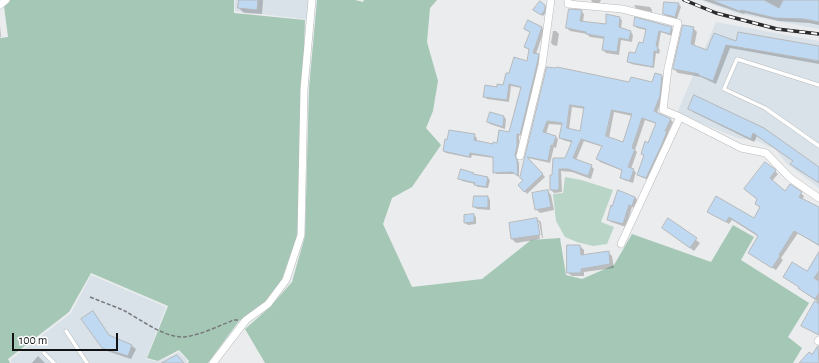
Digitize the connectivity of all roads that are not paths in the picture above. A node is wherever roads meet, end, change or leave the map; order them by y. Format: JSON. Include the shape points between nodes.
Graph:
{"nodes":[{"id":1,"x":6,"y":0,"type":"edge"},
{"id":2,"x":312,"y":0,"type":"edge"},
{"id":3,"x":551,"y":0,"type":"edge"},
{"id":4,"x":568,"y":0,"type":"edge"},
{"id":5,"x":622,"y":0,"type":"edge"},
{"id":6,"x":0,"y":5,"type":"edge"},
{"id":7,"x":622,"y":9,"type":"junction"},
{"id":8,"x":819,"y":85,"type":"edge"},
{"id":9,"x":680,"y":118,"type":"junction"},
{"id":10,"x":819,"y":146,"type":"edge"},
{"id":11,"x":520,"y":156,"type":"dead end"},
{"id":12,"x":819,"y":198,"type":"edge"},
{"id":13,"x":621,"y":244,"type":"dead end"},
{"id":14,"x":66,"y":331,"type":"dead end"},
{"id":15,"x":44,"y":353,"type":"dead end"},
{"id":16,"x":54,"y":363,"type":"edge"},
{"id":17,"x":87,"y":363,"type":"edge"},
{"id":18,"x":213,"y":363,"type":"edge"}],
"edges":[{"from":1,"to":6,"type":"street"},
{"from":2,"to":18,"type":"street","via":[[304,89],[301,235],[286,280],[268,304],[246,320]]},
{"from":3,"to":11,"type":"street","via":[[542,65]]},
{"from":4,"to":7,"type":"street","via":[[568,4]]},
{"from":5,"to":7,"type":"street"},
{"from":7,"to":9,"type":"street","via":[[678,23],[668,68],[663,110]]},
{"from":8,"to":10,"type":"lane","via":[[737,59],[724,89],[764,108]]},
{"from":9,"to":12,"type":"street","via":[[740,148],[766,153],[790,178]]},
{"from":9,"to":13,"type":"street"},
{"from":14,"to":17,"type":"lane"},
{"from":15,"to":16,"type":"lane"}]}
